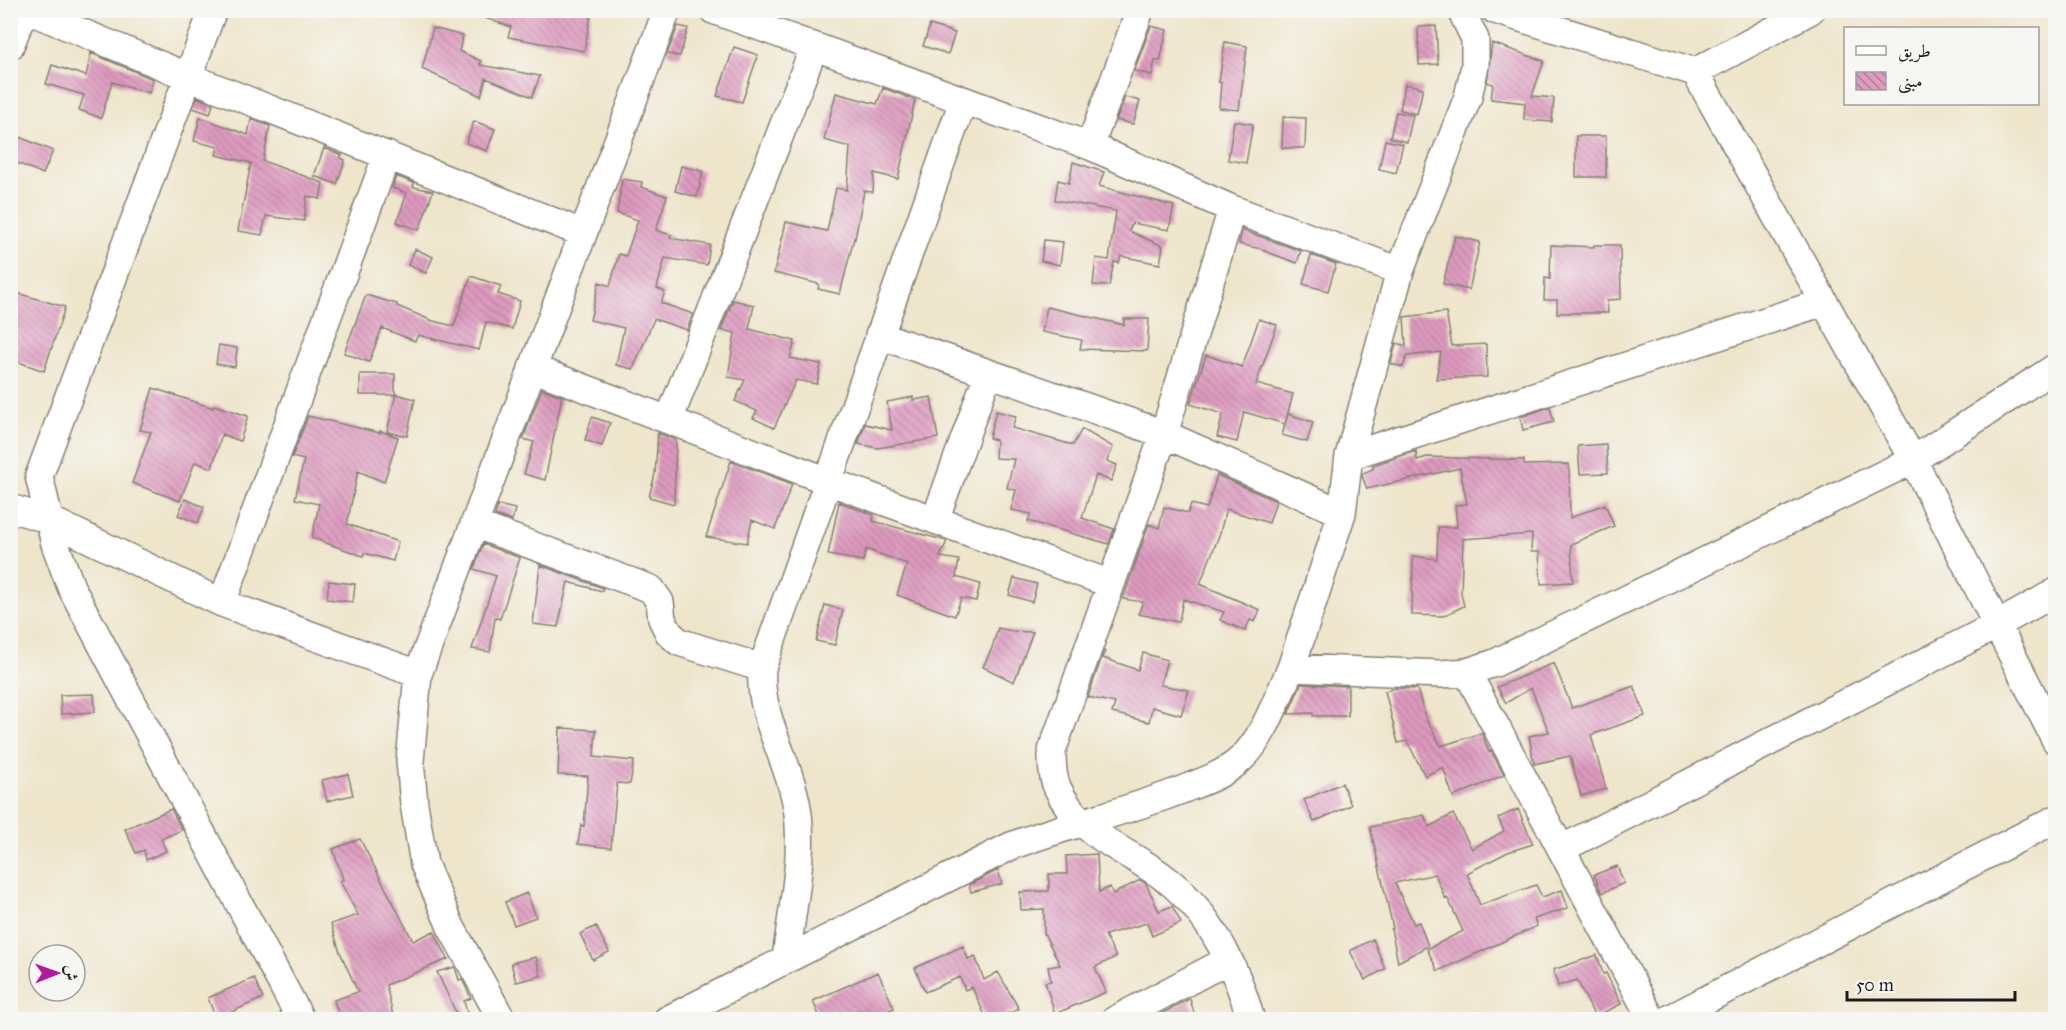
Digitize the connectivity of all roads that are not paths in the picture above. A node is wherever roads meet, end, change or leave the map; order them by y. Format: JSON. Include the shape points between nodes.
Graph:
{"nodes":[{"id":1,"x":26,"y":10,"type":"edge"},
{"id":2,"x":213,"y":10,"type":"edge"},
{"id":3,"x":667,"y":10,"type":"edge"},
{"id":4,"x":713,"y":10,"type":"edge"},
{"id":5,"x":1140,"y":10,"type":"edge"},
{"id":6,"x":1461,"y":10,"type":"edge"},
{"id":7,"x":1495,"y":10,"type":"edge"},
{"id":8,"x":1812,"y":10,"type":"edge"},
{"id":9,"x":10,"y":46,"type":"edge"},
{"id":10,"x":814,"y":47,"type":"junction"},
{"id":11,"x":1695,"y":72,"type":"junction"},
{"id":12,"x":189,"y":77,"type":"junction"},
{"id":13,"x":963,"y":101,"type":"junction"},
{"id":14,"x":1090,"y":146,"type":"junction"},
{"id":15,"x":387,"y":154,"type":"junction"},
{"id":16,"x":1232,"y":209,"type":"junction"},
{"id":17,"x":582,"y":233,"type":"junction"},
{"id":18,"x":1400,"y":272,"type":"junction"},
{"id":19,"x":1824,"y":302,"type":"junction"},
{"id":20,"x":879,"y":335,"type":"junction"},
{"id":21,"x":2055,"y":367,"type":"edge"},
{"id":22,"x":532,"y":368,"type":"junction"},
{"id":23,"x":988,"y":374,"type":"junction"},
{"id":24,"x":669,"y":420,"type":"junction"},
{"id":25,"x":1164,"y":434,"type":"junction"},
{"id":26,"x":1349,"y":456,"type":"junction"},
{"id":27,"x":1913,"y":460,"type":"junction"},
{"id":28,"x":828,"y":481,"type":"junction"},
{"id":29,"x":10,"y":508,"type":"edge"},
{"id":30,"x":1342,"y":513,"type":"junction"},
{"id":31,"x":50,"y":520,"type":"junction"},
{"id":32,"x":935,"y":520,"type":"junction"},
{"id":33,"x":474,"y":524,"type":"junction"},
{"id":34,"x":1111,"y":584,"type":"junction"},
{"id":35,"x":2055,"y":592,"type":"edge"},
{"id":36,"x":222,"y":603,"type":"junction"},
{"id":37,"x":1997,"y":625,"type":"junction"},
{"id":38,"x":762,"y":668,"type":"junction"},
{"id":39,"x":1292,"y":668,"type":"junction"},
{"id":40,"x":1467,"y":672,"type":"junction"},
{"id":41,"x":418,"y":674,"type":"junction"},
{"id":42,"x":2055,"y":741,"type":"edge"},
{"id":43,"x":2055,"y":819,"type":"edge"},
{"id":44,"x":1081,"y":823,"type":"junction"},
{"id":45,"x":1561,"y":849,"type":"junction"},
{"id":46,"x":786,"y":958,"type":"junction"},
{"id":47,"x":1228,"y":960,"type":"junction"},
{"id":48,"x":301,"y":1020,"type":"edge"},
{"id":49,"x":502,"y":1020,"type":"edge"},
{"id":50,"x":667,"y":1020,"type":"edge"},
{"id":51,"x":1115,"y":1020,"type":"edge"},
{"id":52,"x":1251,"y":1020,"type":"edge"},
{"id":53,"x":1652,"y":1020,"type":"edge"},
{"id":54,"x":1667,"y":1020,"type":"edge"}],
"edges":[{"from":1,"to":9,"type":"street"},
{"from":1,"to":12,"type":"street"},
{"from":2,"to":12,"type":"street"},
{"from":3,"to":17,"type":"street"},
{"from":4,"to":10,"type":"street"},
{"from":5,"to":14,"type":"street"},
{"from":6,"to":18,"type":"street","via":[[1475,39],[1475,66],[1468,97]]},
{"from":7,"to":11,"type":"street"},
{"from":8,"to":11,"type":"street"},
{"from":10,"to":13,"type":"street"},
{"from":10,"to":24,"type":"street"},
{"from":11,"to":19,"type":"street"},
{"from":12,"to":15,"type":"street"},
{"from":12,"to":31,"type":"street","via":[[39,476]]},
{"from":13,"to":14,"type":"street"},
{"from":13,"to":20,"type":"street"},
{"from":14,"to":16,"type":"street"},
{"from":15,"to":17,"type":"street"},
{"from":15,"to":36,"type":"street"},
{"from":16,"to":18,"type":"street"},
{"from":16,"to":25,"type":"street"},
{"from":17,"to":22,"type":"street"},
{"from":18,"to":26,"type":"street"},
{"from":19,"to":26,"type":"street"},
{"from":19,"to":27,"type":"street"},
{"from":20,"to":23,"type":"street"},
{"from":20,"to":28,"type":"street"},
{"from":21,"to":27,"type":"street"},
{"from":22,"to":24,"type":"street"},
{"from":22,"to":33,"type":"street"},
{"from":23,"to":25,"type":"street"},
{"from":23,"to":32,"type":"street"},
{"from":24,"to":28,"type":"street"},
{"from":25,"to":30,"type":"street"},
{"from":25,"to":34,"type":"street"},
{"from":26,"to":30,"type":"street"},
{"from":27,"to":37,"type":"street"},
{"from":27,"to":40,"type":"street","via":[[1496,663]]},
{"from":28,"to":32,"type":"street"},
{"from":28,"to":38,"type":"street"},
{"from":29,"to":31,"type":"street"},
{"from":30,"to":39,"type":"street"},
{"from":31,"to":36,"type":"street"},
{"from":31,"to":48,"type":"street","via":[[71,587]]},
{"from":32,"to":34,"type":"street"},
{"from":33,"to":38,"type":"street","via":[[651,589],[660,602],[669,633],[679,642]]},
{"from":33,"to":41,"type":"street"},
{"from":34,"to":44,"type":"street","via":[[1052,751],[1057,786]]},
{"from":35,"to":37,"type":"street"},
{"from":36,"to":41,"type":"street"},
{"from":37,"to":42,"type":"street"},
{"from":37,"to":45,"type":"street"},
{"from":38,"to":46,"type":"street","via":[[765,707],[796,801],[800,829]]},
{"from":39,"to":40,"type":"street"},
{"from":39,"to":44,"type":"street","via":[[1257,741],[1241,760],[1216,776],[1166,797]]},
{"from":40,"to":45,"type":"street"},
{"from":41,"to":49,"type":"street","via":[[410,761],[424,864],[451,927]]},
{"from":43,"to":54,"type":"street"},
{"from":44,"to":46,"type":"street","via":[[1011,846]]},
{"from":44,"to":47,"type":"street","via":[[1177,888],[1210,926]]},
{"from":45,"to":53,"type":"street"},
{"from":46,"to":50,"type":"street"},
{"from":47,"to":51,"type":"street"},
{"from":47,"to":52,"type":"street"}]}
